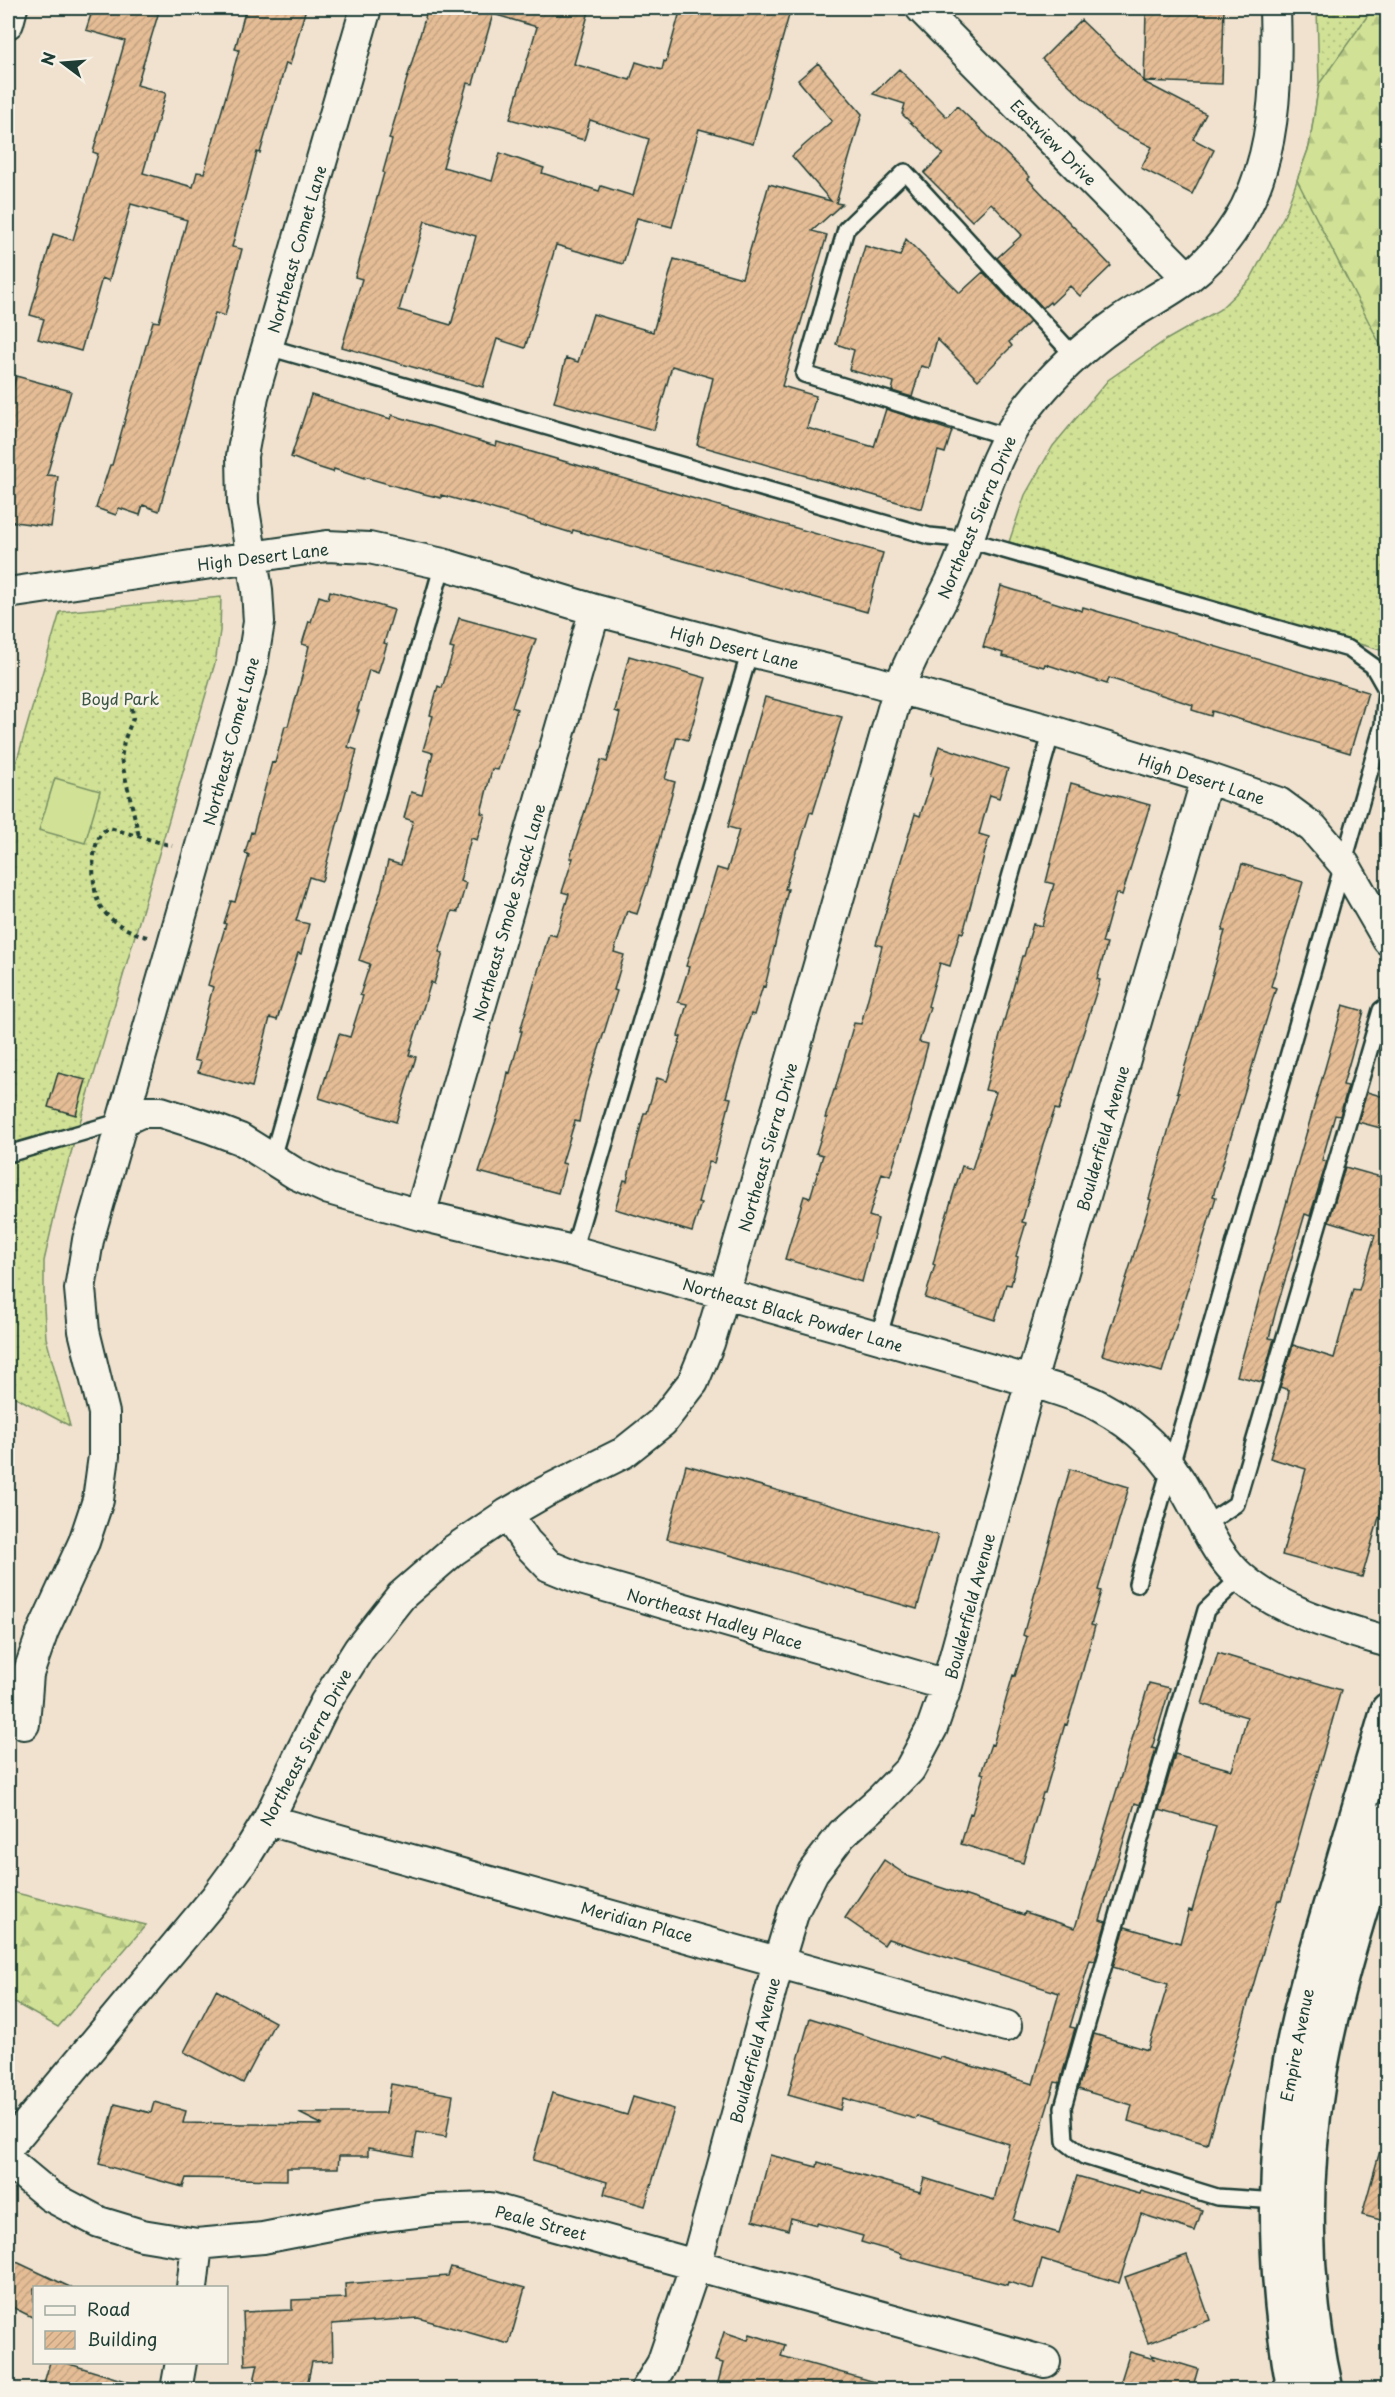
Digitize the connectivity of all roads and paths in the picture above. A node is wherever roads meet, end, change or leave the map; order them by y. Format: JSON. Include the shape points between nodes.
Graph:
{"nodes":[{"id":1,"x":12,"y":8,"type":"edge"},
{"id":2,"x":366,"y":8,"type":"edge"},
{"id":3,"x":921,"y":8,"type":"edge"},
{"id":4,"x":1275,"y":8,"type":"edge"},
{"id":5,"x":8,"y":23,"type":"edge"},
{"id":6,"x":1188,"y":278,"type":"junction"},
{"id":7,"x":268,"y":347,"type":"junction"},
{"id":8,"x":1075,"y":357,"type":"junction"},
{"id":9,"x":1008,"y":437,"type":"junction"},
{"id":10,"x":969,"y":540,"type":"junction"},
{"id":11,"x":252,"y":555,"type":"junction"},
{"id":12,"x":442,"y":564,"type":"junction"},
{"id":13,"x":8,"y":593,"type":"edge"},
{"id":14,"x":595,"y":610,"type":"junction"},
{"id":15,"x":750,"y":651,"type":"junction"},
{"id":16,"x":899,"y":688,"type":"junction"},
{"id":17,"x":132,"y":708,"type":"dead end"},
{"id":18,"x":1053,"y":731,"type":"junction"},
{"id":19,"x":1207,"y":778,"type":"junction"},
{"id":20,"x":139,"y":836,"type":"junction"},
{"id":21,"x":199,"y":854,"type":"junction"},
{"id":22,"x":1344,"y":864,"type":"junction"},
{"id":23,"x":1388,"y":940,"type":"edge"},
{"id":24,"x":173,"y":945,"type":"junction"},
{"id":25,"x":1388,"y":1005,"type":"edge"},
{"id":26,"x":122,"y":1121,"type":"junction"},
{"id":27,"x":8,"y":1154,"type":"edge"},
{"id":28,"x":272,"y":1158,"type":"junction"},
{"id":29,"x":420,"y":1215,"type":"junction"},
{"id":30,"x":8,"y":1236,"type":"edge"},
{"id":31,"x":573,"y":1251,"type":"junction"},
{"id":32,"x":8,"y":1267,"type":"edge"},
{"id":33,"x":724,"y":1294,"type":"junction"},
{"id":34,"x":878,"y":1339,"type":"junction"},
{"id":35,"x":1031,"y":1381,"type":"junction"},
{"id":36,"x":1172,"y":1467,"type":"junction"},
{"id":37,"x":507,"y":1514,"type":"junction"},
{"id":38,"x":1203,"y":1526,"type":"junction"},
{"id":39,"x":1241,"y":1577,"type":"junction"},
{"id":40,"x":1137,"y":1584,"type":"dead end"},
{"id":41,"x":1388,"y":1642,"type":"edge"},
{"id":42,"x":947,"y":1685,"type":"junction"},
{"id":43,"x":1388,"y":1710,"type":"edge"},
{"id":44,"x":24,"y":1724,"type":"dead end"},
{"id":45,"x":1388,"y":1818,"type":"edge"},
{"id":46,"x":268,"y":1820,"type":"junction"},
{"id":47,"x":779,"y":1960,"type":"junction"},
{"id":48,"x":1006,"y":2026,"type":"dead end"},
{"id":49,"x":8,"y":2147,"type":"edge"},
{"id":50,"x":8,"y":2161,"type":"edge"},
{"id":51,"x":1277,"y":2201,"type":"junction"},
{"id":52,"x":197,"y":2244,"type":"junction"},
{"id":53,"x":696,"y":2264,"type":"junction"},
{"id":54,"x":192,"y":2286,"type":"edge"},
{"id":55,"x":1045,"y":2362,"type":"dead end"},
{"id":56,"x":182,"y":2364,"type":"edge"},
{"id":57,"x":176,"y":2390,"type":"edge"},
{"id":58,"x":646,"y":2390,"type":"edge"},
{"id":59,"x":1294,"y":2390,"type":"edge"},
{"id":60,"x":1326,"y":2390,"type":"edge"}],
"edges":[{"from":1,"to":5,"type":"street"},
{"from":2,"to":7,"type":"street","name":"Northeast Comet Lane"},
{"from":3,"to":6,"type":"street","name":"Eastview Drive"},
{"from":4,"to":6,"type":"street","name":"Northeast Sierra Drive","via":[[1273,106],[1262,167],[1242,218],[1219,250]]},
{"from":6,"to":8,"type":"street","name":"Northeast Sierra Drive","via":[[1115,324]]},
{"from":7,"to":10,"type":"lane","via":[[929,536]]},
{"from":7,"to":11,"type":"street","name":"Northeast Comet Lane","via":[[253,396],[242,456],[243,504]]},
{"from":8,"to":9,"type":"street","name":"Northeast Sierra Drive","via":[[1050,380]]},
{"from":8,"to":9,"type":"lane","via":[[905,172],[846,229],[804,374]]},
{"from":9,"to":10,"type":"street","name":"Northeast Sierra Drive"},
{"from":10,"to":16,"type":"street","name":"Northeast Sierra Drive"},
{"from":10,"to":22,"type":"lane","via":[[1349,649],[1373,666],[1386,689],[1383,725]]},
{"from":11,"to":12,"type":"street","name":"High Desert Lane","via":[[327,546],[369,548]]},
{"from":11,"to":13,"type":"street","name":"High Desert Lane"},
{"from":11,"to":21,"type":"street","name":"Northeast Comet Lane","via":[[259,622],[251,671]]},
{"from":12,"to":14,"type":"street","name":"High Desert Lane"},
{"from":12,"to":28,"type":"lane"},
{"from":14,"to":15,"type":"street","name":"High Desert Lane"},
{"from":14,"to":29,"type":"street","name":"Northeast Smoke Stack Lane"},
{"from":15,"to":16,"type":"street","name":"High Desert Lane"},
{"from":15,"to":31,"type":"lane"},
{"from":16,"to":18,"type":"street","name":"High Desert Lane"},
{"from":16,"to":33,"type":"street","name":"Northeast Sierra Drive"},
{"from":17,"to":20,"type":"path","via":[[133,718],[121,759]]},
{"from":18,"to":19,"type":"street","name":"High Desert Lane"},
{"from":18,"to":34,"type":"lane"},
{"from":19,"to":22,"type":"street","name":"High Desert Lane","via":[[1279,802],[1313,828]]},
{"from":19,"to":35,"type":"street","name":"Boulderfield Avenue"},
{"from":20,"to":21,"type":"path"},
{"from":20,"to":24,"type":"path","via":[[110,828],[99,834],[94,864],[99,904],[123,928]]},
{"from":21,"to":24,"type":"street","name":"Northeast Comet Lane"},
{"from":22,"to":23,"type":"street","name":"High Desert Lane"},
{"from":22,"to":36,"type":"lane"},
{"from":24,"to":26,"type":"street","name":"Northeast Comet Lane"},
{"from":25,"to":38,"type":"lane","via":[[1381,1010],[1236,1504]]},
{"from":26,"to":27,"type":"lane"},
{"from":26,"to":28,"type":"street","name":"Northeast Black Powder Lane","via":[[141,1112],[161,1112],[240,1139]]},
{"from":26,"to":44,"type":"street","name":"Northeast Comet Lane","via":[[88,1240],[80,1290],[84,1331],[104,1413],[98,1500],[28,1674]]},
{"from":28,"to":29,"type":"street","name":"Northeast Black Powder Lane","via":[[329,1189]]},
{"from":29,"to":31,"type":"street","name":"Northeast Black Powder Lane"},
{"from":30,"to":32,"type":"path"},
{"from":31,"to":33,"type":"street","name":"Northeast Black Powder Lane"},
{"from":33,"to":34,"type":"street","name":"Northeast Black Powder Lane"},
{"from":33,"to":37,"type":"street","name":"Northeast Sierra Drive","via":[[710,1343],[693,1382],[662,1422],[623,1453]]},
{"from":34,"to":35,"type":"street","name":"Northeast Black Powder Lane"},
{"from":35,"to":36,"type":"street","name":"Northeast Black Powder Lane","via":[[1098,1405],[1137,1430]]},
{"from":35,"to":42,"type":"street","name":"Boulderfield Avenue"},
{"from":36,"to":38,"type":"street","name":"Northeast Black Powder Lane"},
{"from":36,"to":40,"type":"lane"},
{"from":37,"to":42,"type":"street","name":"Northeast Hadley Place","via":[[549,1566],[581,1579]]},
{"from":37,"to":46,"type":"street","name":"Northeast Sierra Drive","via":[[454,1550],[401,1596],[359,1649],[325,1703]]},
{"from":38,"to":39,"type":"street","name":"Northeast Black Powder Lane"},
{"from":39,"to":41,"type":"street","name":"Northeast Black Powder Lane","via":[[1270,1599]]},
{"from":39,"to":51,"type":"lane","via":[[1206,1610],[1063,2107],[1065,2141],[1084,2156],[1217,2197]]},
{"from":42,"to":47,"type":"street","name":"Boulderfield Avenue","via":[[932,1728],[910,1769],[842,1834],[813,1872],[794,1910]]},
{"from":43,"to":51,"type":"highway","name":"Empire Avenue","via":[[1300,2011],[1286,2093]]},
{"from":45,"to":60,"type":"highway","name":"Empire Avenue","via":[[1335,2006],[1314,2112],[1309,2264]]},
{"from":46,"to":47,"type":"street","name":"Meridian Place"},
{"from":46,"to":49,"type":"street","name":"Northeast Sierra Drive","via":[[216,1897]]},
{"from":47,"to":48,"type":"street","name":"Meridian Place"},
{"from":47,"to":53,"type":"street","name":"Boulderfield Avenue"},
{"from":50,"to":52,"type":"street","name":"Peale Street","via":[[50,2196],[99,2222],[142,2235]]},
{"from":51,"to":59,"type":"highway","name":"Empire Avenue","via":[[1277,2265]]},
{"from":52,"to":53,"type":"street","name":"Peale Street","via":[[263,2238],[366,2218],[490,2208]]},
{"from":52,"to":54,"type":"street"},
{"from":53,"to":55,"type":"street","name":"Peale Street"},
{"from":53,"to":58,"type":"street","name":"Boulderfield Avenue","via":[[662,2364]]},
{"from":56,"to":57,"type":"street"}]}
